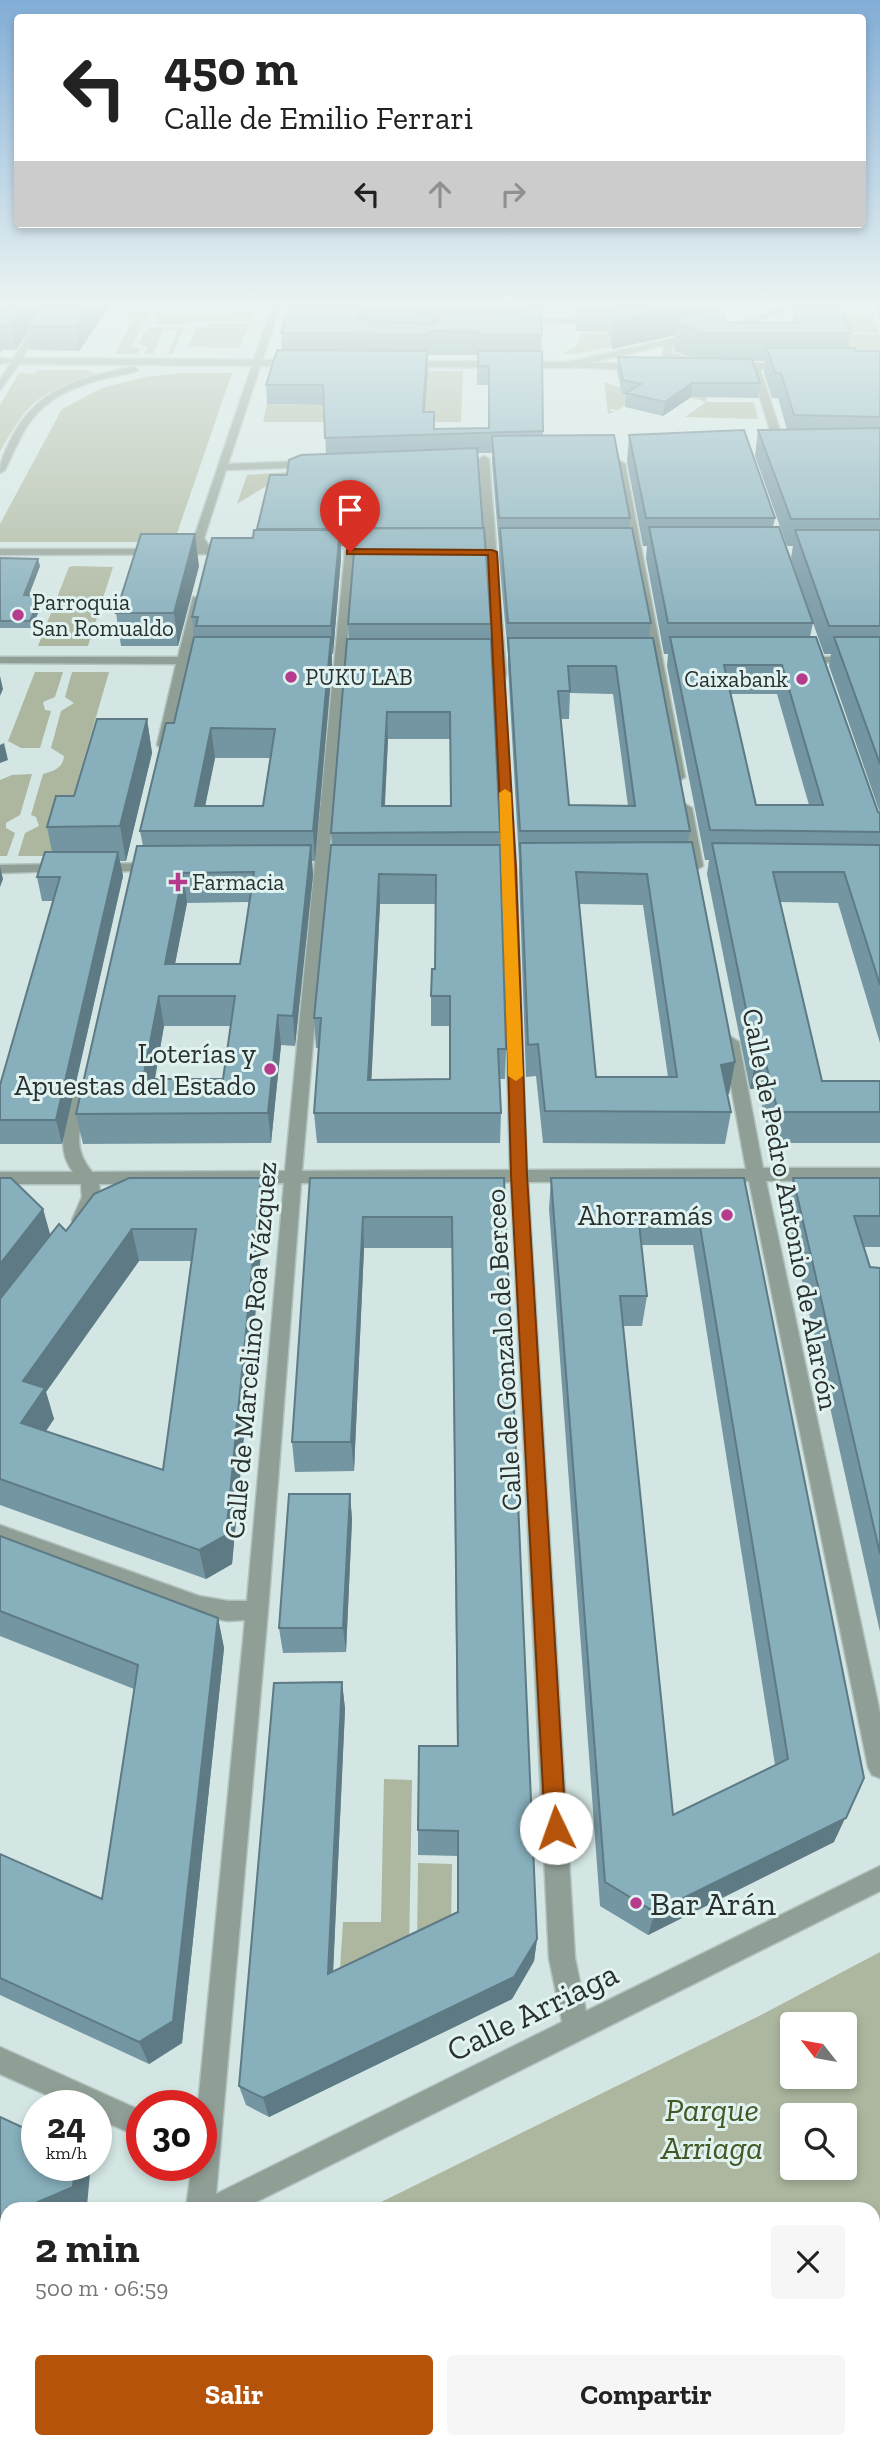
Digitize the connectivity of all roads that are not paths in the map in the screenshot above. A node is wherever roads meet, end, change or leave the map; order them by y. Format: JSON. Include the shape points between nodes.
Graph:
{"nodes":[{"id":1,"x":30,"y":417,"type":"edge"},
{"id":2,"x":240,"y":417,"type":"edge"},
{"id":3,"x":774,"y":417,"type":"edge"},
{"id":4,"x":768,"y":447,"type":"edge"},
{"id":5,"x":624,"y":454,"type":"dead end"},
{"id":6,"x":484,"y":458,"type":"edge"},
{"id":7,"x":319,"y":463,"type":"edge"},
{"id":8,"x":224,"y":467,"type":"junction"},
{"id":9,"x":0,"y":470,"type":"edge"},
{"id":10,"x":0,"y":552,"type":"edge"},
{"id":11,"x":210,"y":552,"type":"junction"},
{"id":12,"x":245,"y":552,"type":"edge"},
{"id":13,"x":351,"y":552,"type":"edge"},
{"id":14,"x":812,"y":647,"type":"edge"},
{"id":15,"x":0,"y":660,"type":"edge"},
{"id":16,"x":218,"y":660,"type":"edge"},
{"id":17,"x":789,"y":660,"type":"edge"},
{"id":18,"x":816,"y":660,"type":"junction"},
{"id":19,"x":880,"y":660,"type":"edge"},
{"id":20,"x":184,"y":661,"type":"junction"},
{"id":21,"x":823,"y":676,"type":"edge"},
{"id":22,"x":159,"y":760,"type":"edge"},
{"id":23,"x":175,"y":867,"type":"edge"},
{"id":24,"x":0,"y":869,"type":"edge"},
{"id":25,"x":697,"y":870,"type":"edge"},
{"id":26,"x":729,"y":1031,"type":"edge"},
{"id":27,"x":86,"y":1078,"type":"edge"},
{"id":28,"x":880,"y":1174,"type":"edge"},
{"id":29,"x":519,"y":1175,"type":"junction"},
{"id":30,"x":755,"y":1175,"type":"junction"},
{"id":31,"x":292,"y":1177,"type":"junction"},
{"id":32,"x":0,"y":1178,"type":"edge"},
{"id":33,"x":88,"y":1178,"type":"junction"},
{"id":34,"x":66,"y":1239,"type":"edge"},
{"id":35,"x":0,"y":1534,"type":"edge"},
{"id":36,"x":257,"y":1611,"type":"junction"},
{"id":37,"x":880,"y":1767,"type":"edge"},
{"id":38,"x":880,"y":1878,"type":"edge"},
{"id":39,"x":576,"y":2027,"type":"junction"},
{"id":40,"x":0,"y":2060,"type":"edge"},
{"id":41,"x":210,"y":2090,"type":"edge"},
{"id":42,"x":126,"y":2118,"type":"edge"},
{"id":43,"x":202,"y":2181,"type":"edge"},
{"id":44,"x":200,"y":2202,"type":"edge"},
{"id":45,"x":228,"y":2202,"type":"edge"}],
"edges":[{"from":1,"to":9,"type":"street"},
{"from":2,"to":8,"type":"street"},
{"from":3,"to":4,"type":"street","via":[[784,446]]},
{"from":5,"to":25,"type":"street"},
{"from":6,"to":29,"type":"street","name":"Calle de Gonzalo de Berceo","via":[[499,659]]},
{"from":7,"to":8,"type":"street"},
{"from":8,"to":11,"type":"street","via":[[199,538],[202,548]]},
{"from":10,"to":11,"type":"street"},
{"from":11,"to":12,"type":"street"},
{"from":11,"to":20,"type":"street"},
{"from":13,"to":31,"type":"street","name":"Calle de Marcelino Roa Vázquez"},
{"from":14,"to":18,"type":"street"},
{"from":15,"to":20,"type":"street"},
{"from":16,"to":20,"type":"street"},
{"from":17,"to":18,"type":"street"},
{"from":18,"to":19,"type":"street"},
{"from":18,"to":21,"type":"street"},
{"from":20,"to":22,"type":"street"},
{"from":23,"to":24,"type":"street"},
{"from":26,"to":30,"type":"street","name":"Calle de Pedro Antonio de Alarcón"},
{"from":27,"to":33,"type":"street","via":[[71,1147],[72,1158]]},
{"from":28,"to":30,"type":"street"},
{"from":29,"to":30,"type":"street"},
{"from":29,"to":31,"type":"street"},
{"from":29,"to":39,"type":"street","name":"Calle de Gonzalo de Berceo","via":[[562,1958]]},
{"from":30,"to":37,"type":"street","name":"Calle de Pedro Antonio de Alarcón"},
{"from":31,"to":33,"type":"street"},
{"from":31,"to":36,"type":"street","name":"Calle de Marcelino Roa Vázquez"},
{"from":32,"to":33,"type":"street"},
{"from":33,"to":34,"type":"street","via":[[92,1189],[89,1205]]},
{"from":35,"to":36,"type":"street","via":[[199,1606]]},
{"from":36,"to":41,"type":"street","name":"Calle de Marcelino Roa Vázquez"},
{"from":38,"to":39,"type":"street","name":"Calle Arriaga"},
{"from":39,"to":45,"type":"street","name":"Calle Arriaga"},
{"from":40,"to":42,"type":"street"},
{"from":43,"to":44,"type":"street","name":"Calle de Marcelino Roa Vázquez"}]}
